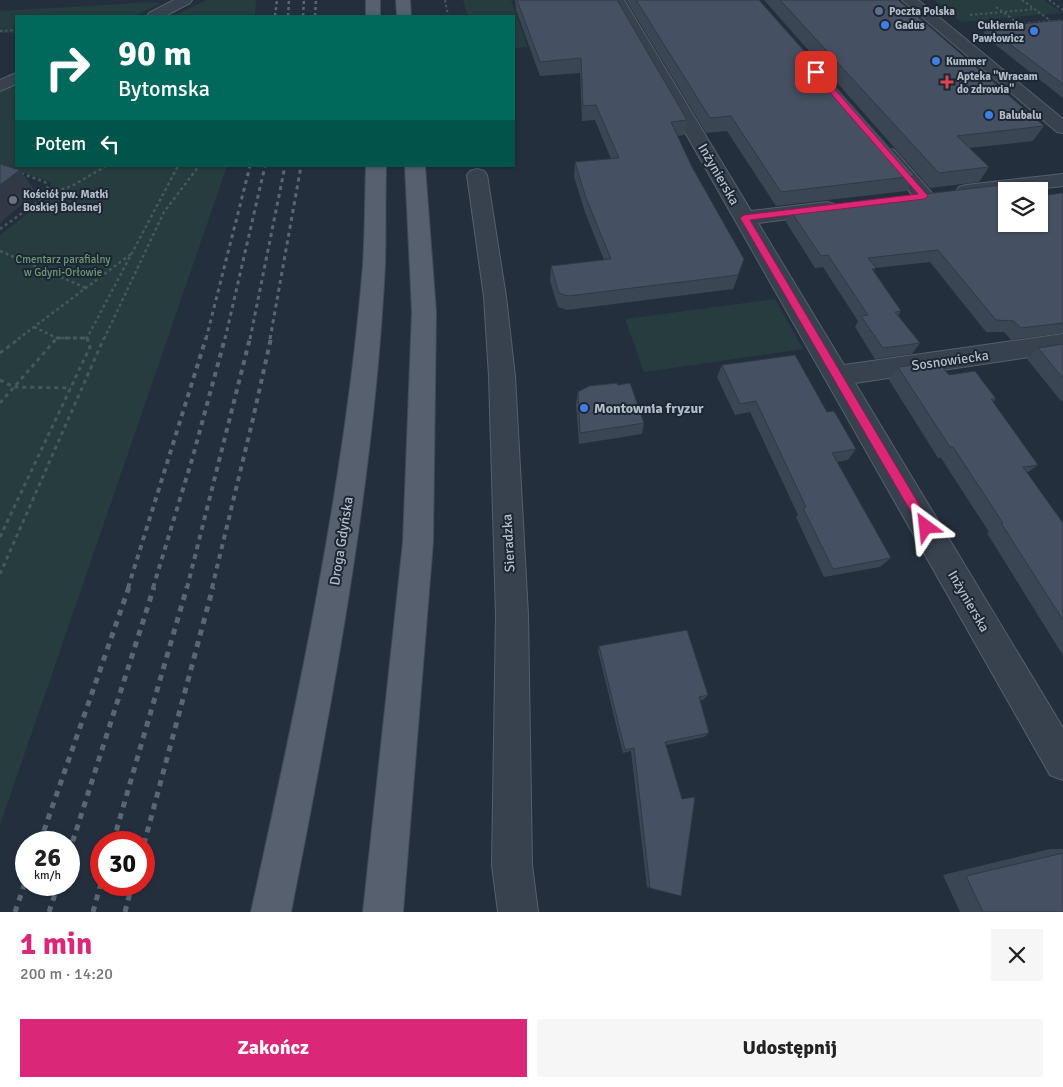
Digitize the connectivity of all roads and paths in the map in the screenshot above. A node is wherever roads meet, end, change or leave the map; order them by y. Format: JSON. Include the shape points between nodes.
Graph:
{"nodes":[{"id":1,"x":185,"y":0,"type":"edge"},
{"id":2,"x":373,"y":0,"type":"edge"},
{"id":3,"x":403,"y":0,"type":"edge"},
{"id":4,"x":445,"y":0,"type":"edge"},
{"id":5,"x":617,"y":0,"type":"edge"},
{"id":6,"x":908,"y":0,"type":"edge"},
{"id":7,"x":1022,"y":0,"type":"edge"},
{"id":8,"x":1048,"y":0,"type":"edge"},
{"id":9,"x":996,"y":7,"type":"dead end"},
{"id":10,"x":1035,"y":9,"type":"junction"},
{"id":11,"x":1063,"y":10,"type":"edge"},
{"id":12,"x":1003,"y":12,"type":"junction"},
{"id":13,"x":156,"y":15,"type":"edge"},
{"id":14,"x":373,"y":15,"type":"edge"},
{"id":15,"x":404,"y":15,"type":"edge"},
{"id":16,"x":448,"y":15,"type":"edge"},
{"id":17,"x":970,"y":15,"type":"dead end"},
{"id":18,"x":1063,"y":20,"type":"edge"},
{"id":19,"x":1044,"y":21,"type":"junction"},
{"id":20,"x":1051,"y":21,"type":"junction"},
{"id":21,"x":1018,"y":24,"type":"junction"},
{"id":22,"x":996,"y":26,"type":"junction"},
{"id":23,"x":1052,"y":27,"type":"edge"},
{"id":24,"x":976,"y":28,"type":"dead end"},
{"id":25,"x":15,"y":30,"type":"edge"},
{"id":26,"x":1001,"y":30,"type":"edge"},
{"id":27,"x":0,"y":31,"type":"edge"},
{"id":28,"x":15,"y":78,"type":"edge"},
{"id":29,"x":0,"y":86,"type":"edge"},
{"id":30,"x":1063,"y":128,"type":"edge"},
{"id":31,"x":876,"y":141,"type":"edge"},
{"id":32,"x":105,"y":167,"type":"edge"},
{"id":33,"x":177,"y":167,"type":"edge"},
{"id":34,"x":198,"y":167,"type":"edge"},
{"id":35,"x":376,"y":167,"type":"edge"},
{"id":36,"x":415,"y":167,"type":"edge"},
{"id":37,"x":13,"y":171,"type":"edge"},
{"id":38,"x":477,"y":175,"type":"dead end"},
{"id":39,"x":1063,"y":180,"type":"edge"},
{"id":40,"x":50,"y":193,"type":"junction"},
{"id":41,"x":846,"y":206,"type":"edge"},
{"id":42,"x":744,"y":218,"type":"junction"},
{"id":43,"x":0,"y":229,"type":"edge"},
{"id":44,"x":0,"y":251,"type":"edge"},
{"id":45,"x":132,"y":253,"type":"junction"},
{"id":46,"x":86,"y":288,"type":"junction"},
{"id":47,"x":34,"y":327,"type":"junction"},
{"id":48,"x":57,"y":338,"type":"junction"},
{"id":49,"x":87,"y":338,"type":"junction"},
{"id":50,"x":1063,"y":343,"type":"edge"},
{"id":51,"x":0,"y":353,"type":"edge"},
{"id":52,"x":838,"y":376,"type":"junction"},
{"id":53,"x":0,"y":380,"type":"edge"},
{"id":54,"x":14,"y":387,"type":"junction"},
{"id":55,"x":71,"y":388,"type":"junction"},
{"id":56,"x":0,"y":403,"type":"edge"},
{"id":57,"x":0,"y":537,"type":"edge"},
{"id":58,"x":0,"y":574,"type":"edge"},
{"id":59,"x":1063,"y":762,"type":"edge"},
{"id":60,"x":271,"y":912,"type":"edge"},
{"id":61,"x":383,"y":912,"type":"edge"},
{"id":62,"x":518,"y":912,"type":"edge"}],
"edges":[{"from":1,"to":13,"type":"street"},
{"from":2,"to":14,"type":"main road"},
{"from":3,"to":15,"type":"main road"},
{"from":4,"to":16,"type":"path"},
{"from":5,"to":42,"type":"street","name":"Inżynierska"},
{"from":6,"to":30,"type":"street"},
{"from":7,"to":10,"type":"path"},
{"from":8,"to":11,"type":"path"},
{"from":9,"to":12,"type":"path"},
{"from":10,"to":12,"type":"path"},
{"from":10,"to":20,"type":"path"},
{"from":12,"to":17,"type":"path"},
{"from":12,"to":21,"type":"path"},
{"from":18,"to":20,"type":"path"},
{"from":19,"to":20,"type":"path"},
{"from":19,"to":21,"type":"path"},
{"from":19,"to":23,"type":"path"},
{"from":21,"to":22,"type":"path"},
{"from":22,"to":24,"type":"path"},
{"from":22,"to":26,"type":"path"},
{"from":25,"to":27,"type":"path"},
{"from":28,"to":29,"type":"street"},
{"from":31,"to":39,"type":"street","via":[[915,197]]},
{"from":32,"to":40,"type":"path","via":[[84,181]]},
{"from":33,"to":45,"type":"path"},
{"from":34,"to":58,"type":"path","via":[[164,212],[100,347]]},
{"from":35,"to":60,"type":"main road","name":"Droga Gdyńska","via":[[374,274],[344,528],[309,730]]},
{"from":36,"to":61,"type":"main road","via":[[424,312],[418,542]]},
{"from":37,"to":40,"type":"path","via":[[45,182]]},
{"from":38,"to":62,"type":"street","name":"Sieradzka","via":[[495,297],[502,376],[512,615],[512,865]]},
{"from":40,"to":43,"type":"path"},
{"from":41,"to":42,"type":"street"},
{"from":42,"to":52,"type":"street","name":"Inżynierska"},
{"from":44,"to":46,"type":"path"},
{"from":45,"to":46,"type":"path"},
{"from":45,"to":49,"type":"path"},
{"from":46,"to":47,"type":"path"},
{"from":47,"to":48,"type":"path"},
{"from":47,"to":51,"type":"path"},
{"from":48,"to":49,"type":"path"},
{"from":48,"to":54,"type":"path"},
{"from":49,"to":55,"type":"path","via":[[90,347]]},
{"from":50,"to":52,"type":"street","name":"Sosnowiecka"},
{"from":52,"to":59,"type":"street","name":"Inżynierska"},
{"from":53,"to":54,"type":"path"},
{"from":54,"to":55,"type":"path"},
{"from":54,"to":56,"type":"path"},
{"from":55,"to":57,"type":"path"}]}
